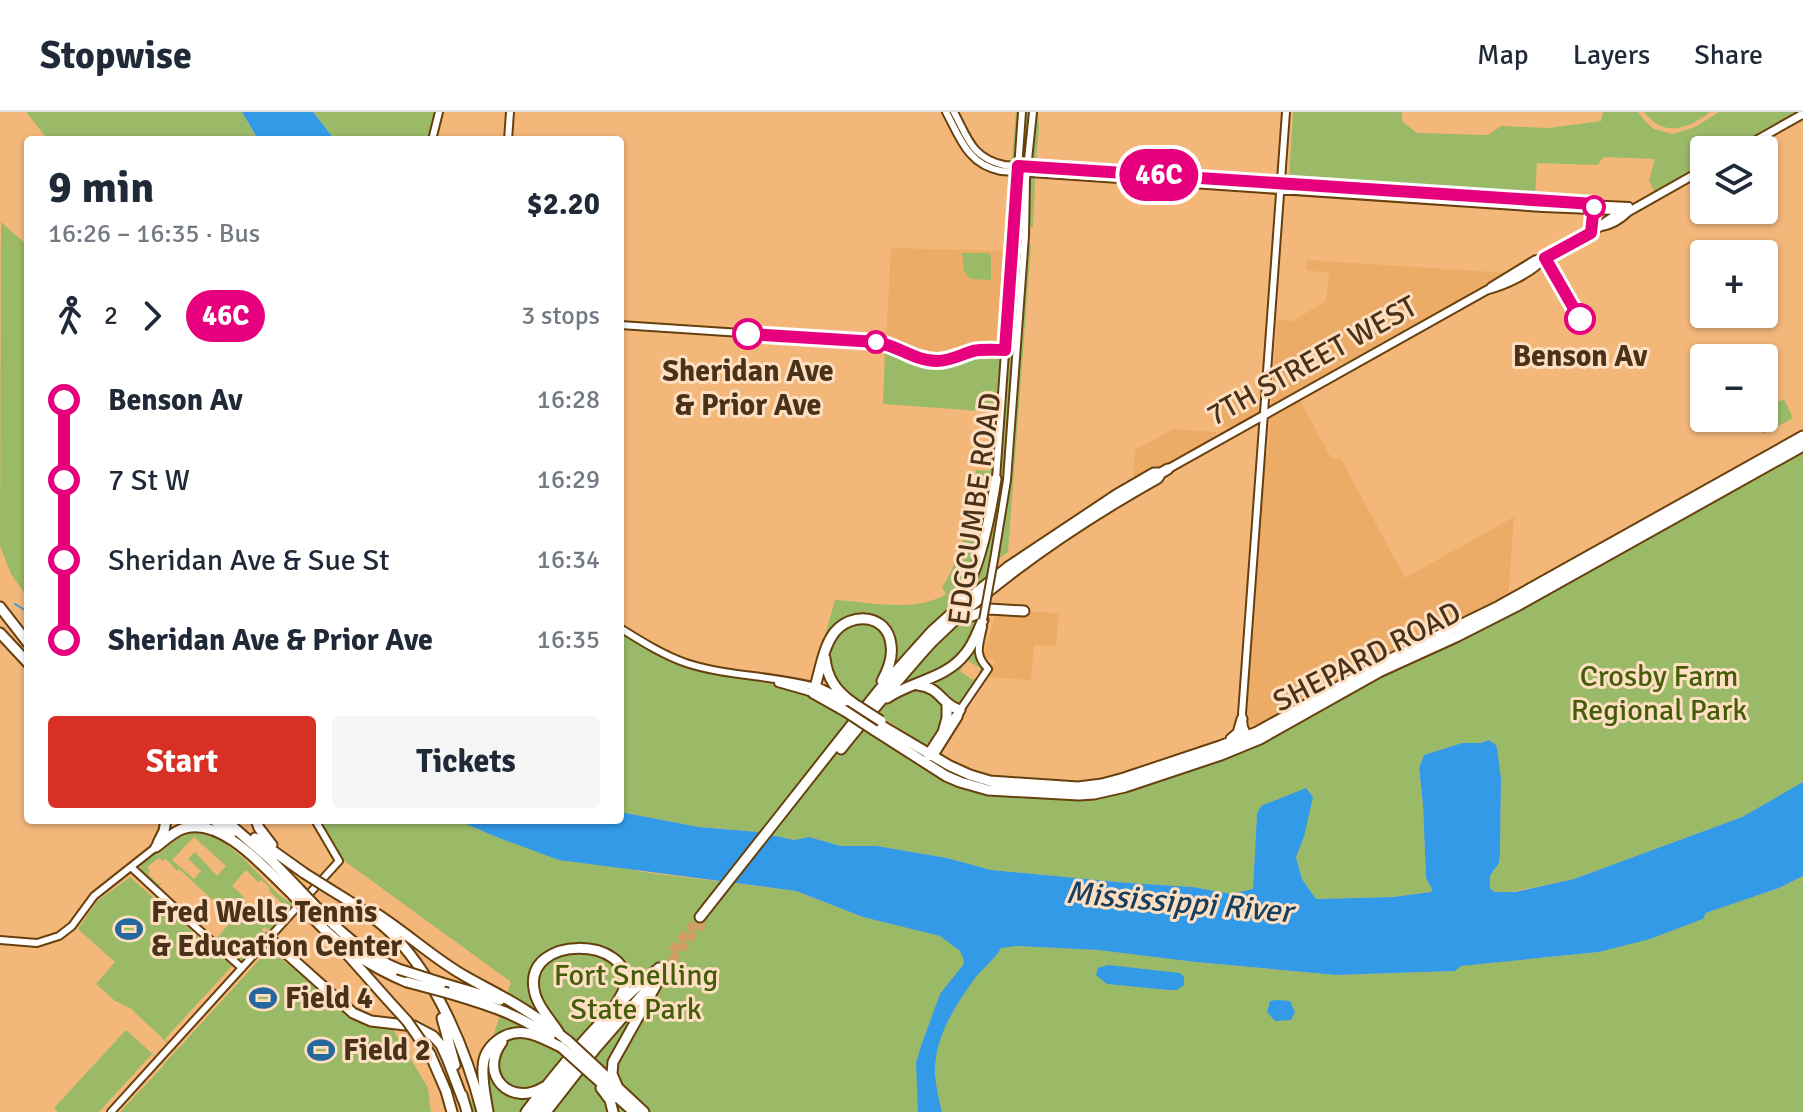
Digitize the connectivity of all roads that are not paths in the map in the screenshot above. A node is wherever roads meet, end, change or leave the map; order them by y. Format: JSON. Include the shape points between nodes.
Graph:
{"nodes":[{"id":1,"x":439,"y":112,"type":"edge"},
{"id":2,"x":510,"y":112,"type":"edge"},
{"id":3,"x":946,"y":112,"type":"edge"},
{"id":4,"x":954,"y":112,"type":"edge"},
{"id":5,"x":1022,"y":112,"type":"edge"},
{"id":6,"x":1033,"y":112,"type":"edge"},
{"id":7,"x":1286,"y":112,"type":"edge"},
{"id":8,"x":1803,"y":114,"type":"edge"},
{"id":9,"x":433,"y":136,"type":"edge"},
{"id":10,"x":508,"y":136,"type":"edge"},
{"id":11,"x":1764,"y":136,"type":"edge"},
{"id":12,"x":1018,"y":169,"type":"junction"},
{"id":13,"x":1028,"y":170,"type":"junction"},
{"id":14,"x":1690,"y":177,"type":"edge"},
{"id":15,"x":1280,"y":188,"type":"junction"},
{"id":16,"x":1632,"y":210,"type":"junction"},
{"id":17,"x":624,"y":325,"type":"edge"},
{"id":18,"x":1005,"y":350,"type":"junction"},
{"id":19,"x":1264,"y":415,"type":"junction"},
{"id":20,"x":1803,"y":436,"type":"edge"},
{"id":21,"x":1803,"y":446,"type":"edge"},
{"id":22,"x":1165,"y":471,"type":"joint"},
{"id":23,"x":1001,"y":479,"type":"junction"},
{"id":24,"x":1716,"y":495,"type":"junction"},
{"id":25,"x":1684,"y":503,"type":"junction"},
{"id":26,"x":1669,"y":521,"type":"junction"},
{"id":27,"x":0,"y":607,"type":"edge"},
{"id":28,"x":1024,"y":611,"type":"dead end"},
{"id":29,"x":0,"y":618,"type":"edge"},
{"id":30,"x":983,"y":620,"type":"junction"},
{"id":31,"x":945,"y":624,"type":"junction"},
{"id":32,"x":624,"y":630,"type":"edge"},
{"id":33,"x":0,"y":633,"type":"edge"},
{"id":34,"x":24,"y":640,"type":"edge"},
{"id":35,"x":24,"y":641,"type":"edge"},
{"id":36,"x":825,"y":654,"type":"junction"},
{"id":37,"x":24,"y":659,"type":"edge"},
{"id":38,"x":911,"y":685,"type":"junction"},
{"id":39,"x":814,"y":690,"type":"junction"},
{"id":40,"x":947,"y":703,"type":"junction"},
{"id":41,"x":873,"y":704,"type":"junction"},
{"id":42,"x":850,"y":706,"type":"junction"},
{"id":43,"x":960,"y":710,"type":"junction"},
{"id":44,"x":1242,"y":717,"type":"junction"},
{"id":45,"x":1267,"y":726,"type":"junction"},
{"id":46,"x":944,"y":729,"type":"junction"},
{"id":47,"x":1250,"y":739,"type":"junction"},
{"id":48,"x":1220,"y":746,"type":"junction"},
{"id":49,"x":927,"y":758,"type":"junction"},
{"id":50,"x":165,"y":824,"type":"edge"},
{"id":51,"x":219,"y":824,"type":"edge"},
{"id":52,"x":230,"y":824,"type":"edge"},
{"id":53,"x":238,"y":824,"type":"edge"},
{"id":54,"x":258,"y":824,"type":"edge"},
{"id":55,"x":317,"y":824,"type":"edge"},
{"id":56,"x":156,"y":847,"type":"junction"},
{"id":57,"x":131,"y":867,"type":"junction"},
{"id":58,"x":304,"y":873,"type":"junction"},
{"id":59,"x":331,"y":890,"type":"junction"},
{"id":60,"x":296,"y":892,"type":"junction"},
{"id":61,"x":317,"y":916,"type":"junction"},
{"id":62,"x":704,"y":917,"type":"tunnel mouth"},
{"id":63,"x":269,"y":938,"type":"junction"},
{"id":64,"x":0,"y":940,"type":"edge"},
{"id":65,"x":337,"y":942,"type":"junction"},
{"id":66,"x":242,"y":968,"type":"junction"},
{"id":67,"x":661,"y":969,"type":"junction"},
{"id":68,"x":435,"y":995,"type":"junction"},
{"id":69,"x":614,"y":1007,"type":"junction"},
{"id":70,"x":528,"y":1012,"type":"junction"},
{"id":71,"x":559,"y":1033,"type":"junction"},
{"id":72,"x":510,"y":1035,"type":"junction"},
{"id":73,"x":564,"y":1044,"type":"junction"},
{"id":74,"x":577,"y":1071,"type":"junction"},
{"id":75,"x":595,"y":1073,"type":"junction"},
{"id":76,"x":546,"y":1085,"type":"junction"},
{"id":77,"x":620,"y":1094,"type":"junction"},
{"id":78,"x":463,"y":1100,"type":"junction"},
{"id":79,"x":111,"y":1112,"type":"edge"},
{"id":80,"x":452,"y":1112,"type":"edge"},
{"id":81,"x":467,"y":1112,"type":"edge"},
{"id":82,"x":486,"y":1112,"type":"edge"},
{"id":83,"x":526,"y":1112,"type":"edge"},
{"id":84,"x":536,"y":1112,"type":"edge"},
{"id":85,"x":546,"y":1112,"type":"edge"},
{"id":86,"x":557,"y":1112,"type":"edge"},
{"id":87,"x":613,"y":1112,"type":"edge"},
{"id":88,"x":634,"y":1112,"type":"edge"},
{"id":89,"x":644,"y":1112,"type":"edge"}],
"edges":[{"from":1,"to":9,"type":"street"},
{"from":2,"to":10,"type":"street"},
{"from":3,"to":12,"type":"street","via":[[980,164],[996,171]]},
{"from":4,"to":12,"type":"street","via":[[980,155]]},
{"from":5,"to":12,"type":"street","name":"EDGCUMBE ROAD"},
{"from":6,"to":13,"type":"street","name":"EDGCUMBE ROAD"},
{"from":7,"to":15,"type":"street"},
{"from":8,"to":11,"type":"main road"},
{"from":12,"to":13,"type":"street"},
{"from":12,"to":18,"type":"street","name":"EDGCUMBE ROAD"},
{"from":13,"to":15,"type":"street"},
{"from":13,"to":23,"type":"street","name":"EDGCUMBE ROAD"},
{"from":14,"to":16,"type":"main road","name":"7TH STREET WEST"},
{"from":15,"to":16,"type":"street","via":[[1626,205]]},
{"from":15,"to":19,"type":"street"},
{"from":16,"to":19,"type":"main road","name":"7TH STREET WEST"},
{"from":17,"to":18,"type":"street","via":[[877,342],[934,361],[978,350]]},
{"from":18,"to":23,"type":"street","name":"EDGCUMBE ROAD"},
{"from":19,"to":22,"type":"main road","name":"7TH STREET WEST"},
{"from":19,"to":44,"type":"street"},
{"from":20,"to":25,"type":"highway","name":"SHEPARD ROAD"},
{"from":21,"to":24,"type":"highway","name":"SHEPARD ROAD"},
{"from":22,"to":31,"type":"highway"},
{"from":23,"to":30,"type":"street","name":"EDGCUMBE ROAD","bridge":true},
{"from":23,"to":31,"type":"highway","via":[[973,577]]},
{"from":24,"to":25,"type":"highway","via":[[1692,507]]},
{"from":24,"to":26,"type":"highway","name":"SHEPARD ROAD"},
{"from":25,"to":26,"type":"highway"},
{"from":25,"to":45,"type":"highway","name":"SHEPARD ROAD","via":[[1491,611]]},
{"from":26,"to":47,"type":"highway","name":"SHEPARD ROAD","via":[[1504,614]]},
{"from":27,"to":34,"type":"highway"},
{"from":28,"to":31,"type":"highway","via":[[981,611]]},
{"from":29,"to":35,"type":"highway"},
{"from":30,"to":38,"type":"highway","via":[[960,661]]},
{"from":30,"to":43,"type":"street","name":"EDGCUMBE ROAD","via":[[978,652],[988,669]]},
{"from":31,"to":41,"type":"highway"},
{"from":32,"to":39,"type":"street","via":[[685,663]]},
{"from":33,"to":37,"type":"highway"},
{"from":36,"to":39,"type":"highway"},
{"from":36,"to":41,"type":"highway","via":[[834,633],[850,621],[869,619],[885,629],[892,646],[890,662]]},
{"from":36,"to":42,"type":"highway","via":[[831,680]]},
{"from":38,"to":40,"type":"highway","via":[[932,688]]},
{"from":38,"to":41,"type":"highway"},
{"from":39,"to":42,"type":"highway"},
{"from":40,"to":43,"type":"highway"},
{"from":40,"to":46,"type":"highway"},
{"from":41,"to":62,"type":"highway"},
{"from":42,"to":49,"type":"highway","bridge":true},
{"from":43,"to":46,"type":"street"},
{"from":43,"to":49,"type":"main road","via":[[936,752]]},
{"from":44,"to":45,"type":"highway","via":[[1252,727]]},
{"from":44,"to":47,"type":"street"},
{"from":44,"to":48,"type":"highway","via":[[1238,733]]},
{"from":45,"to":47,"type":"highway","name":"SHEPARD ROAD"},
{"from":46,"to":49,"type":"main road"},
{"from":47,"to":48,"type":"highway","name":"SHEPARD ROAD"},
{"from":47,"to":49,"type":"highway","name":"SHEPARD ROAD","via":[[1221,755],[1125,787],[1079,795],[988,790],[946,776]]},
{"from":48,"to":49,"type":"highway","name":"SHEPARD ROAD","via":[[1078,787],[990,781]]},
{"from":50,"to":56,"type":"highway"},
{"from":51,"to":60,"type":"highway"},
{"from":52,"to":60,"type":"highway","via":[[270,859]]},
{"from":53,"to":58,"type":"highway"},
{"from":54,"to":58,"type":"highway"},
{"from":55,"to":63,"type":"street","via":[[339,861]]},
{"from":56,"to":57,"type":"street"},
{"from":56,"to":60,"type":"highway","via":[[183,829],[211,829]]},
{"from":57,"to":64,"type":"street","via":[[94,896],[59,936],[37,943]]},
{"from":57,"to":66,"type":"street"},
{"from":58,"to":59,"type":"highway","bridge":true},
{"from":59,"to":68,"type":"highway","via":[[395,937]]},
{"from":59,"to":70,"type":"highway"},
{"from":60,"to":61,"type":"highway","bridge":true},
{"from":61,"to":65,"type":"highway"},
{"from":61,"to":70,"type":"highway","bridge":true,"via":[[398,969]]},
{"from":63,"to":66,"type":"street"},
{"from":63,"to":78,"type":"highway","via":[[353,1013],[371,1021],[414,1026],[433,1036]]},
{"from":65,"to":73,"type":"highway","bridge":true,"via":[[407,982],[495,1008]]},
{"from":65,"to":80,"type":"highway","bridge":true,"via":[[430,1054]]},
{"from":66,"to":79,"type":"street"},
{"from":67,"to":69,"type":"highway"},
{"from":67,"to":74,"type":"highway"},
{"from":67,"to":77,"type":"highway","via":[[613,1062]]},
{"from":67,"to":84,"type":"highway","via":[[570,1066]]},
{"from":68,"to":78,"type":"highway"},
{"from":68,"to":82,"type":"highway"},
{"from":69,"to":71,"type":"highway","via":[[625,979],[615,959],[593,950],[554,953],[538,967],[534,989]]},
{"from":69,"to":76,"type":"highway"},
{"from":70,"to":71,"type":"highway"},
{"from":71,"to":73,"type":"highway"},
{"from":72,"to":73,"type":"highway","via":[[531,1034]]},
{"from":72,"to":76,"type":"highway","via":[[493,1061],[500,1083],[519,1094]]},
{"from":72,"to":82,"type":"highway","via":[[486,1053]]},
{"from":73,"to":75,"type":"highway","bridge":true},
{"from":74,"to":85,"type":"highway"},
{"from":74,"to":86,"type":"highway"},
{"from":75,"to":77,"type":"highway"},
{"from":75,"to":87,"type":"highway"},
{"from":76,"to":83,"type":"highway"},
{"from":77,"to":88,"type":"highway"},
{"from":77,"to":89,"type":"highway"},
{"from":78,"to":81,"type":"highway"}]}
